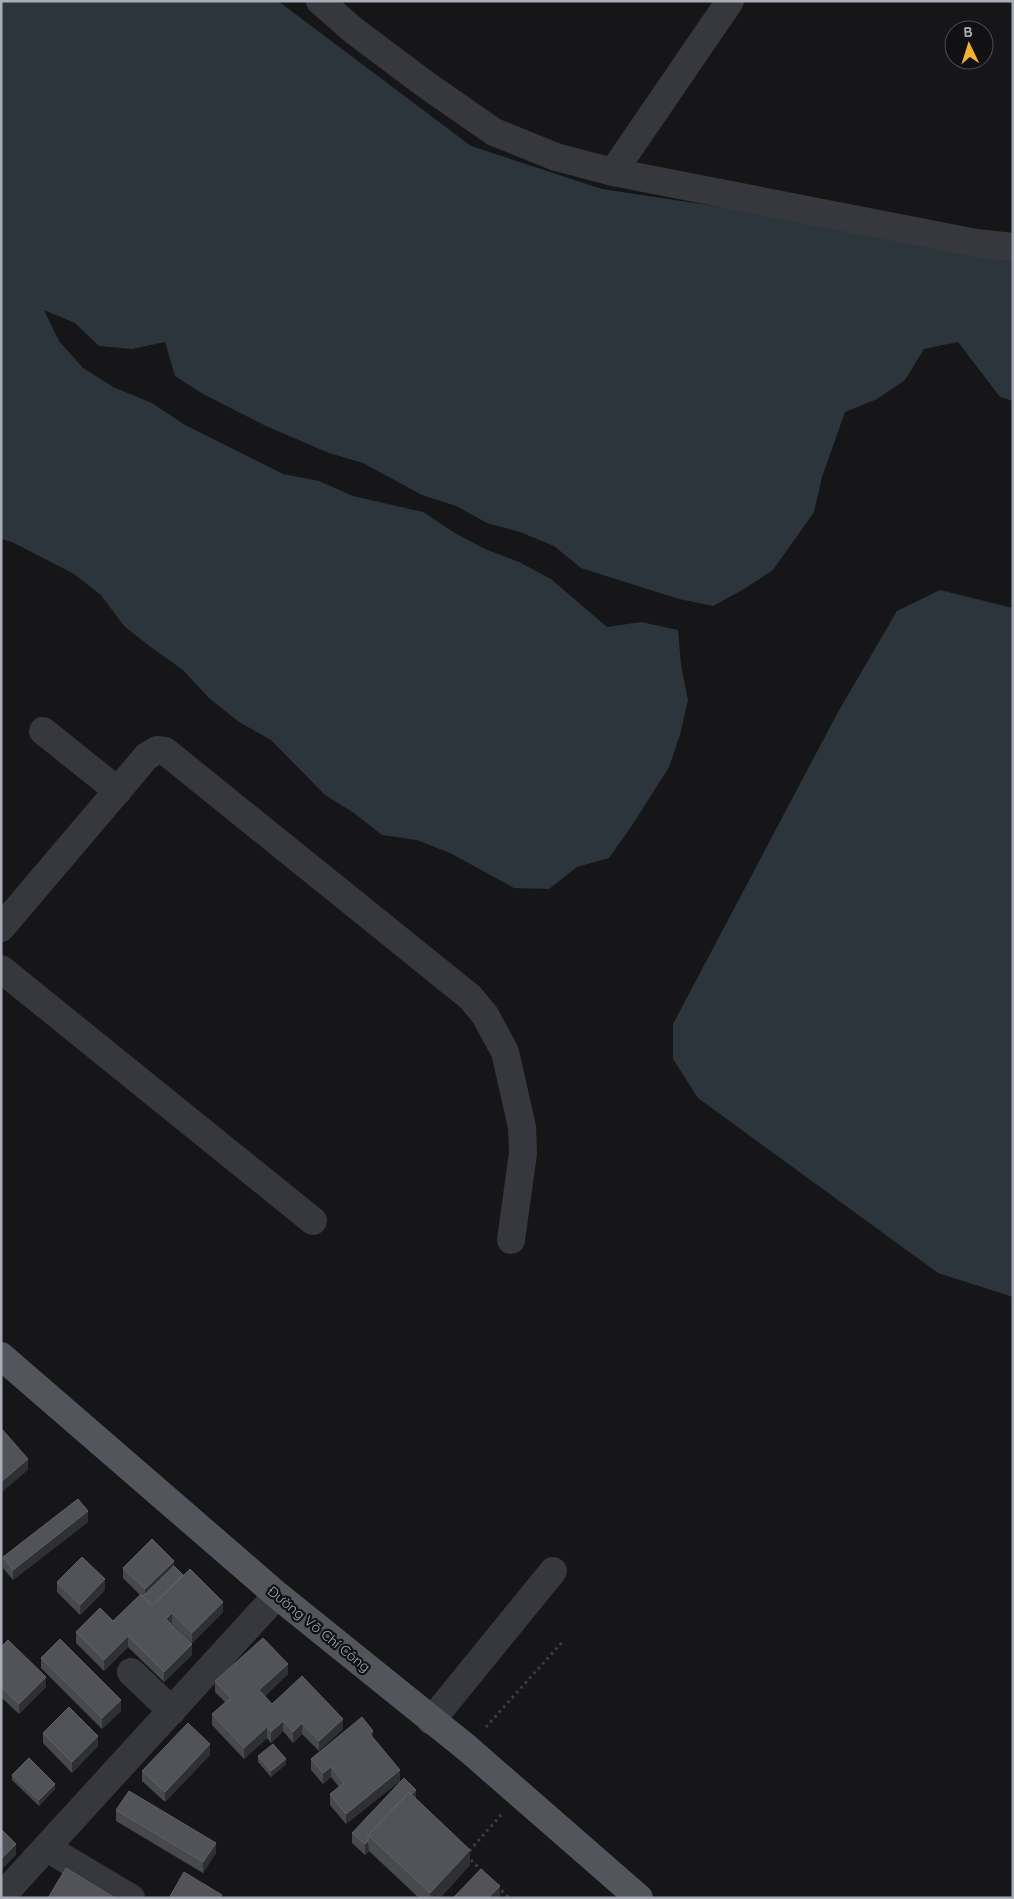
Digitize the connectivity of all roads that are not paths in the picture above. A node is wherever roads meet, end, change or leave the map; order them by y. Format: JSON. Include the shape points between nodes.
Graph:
{"nodes":[{"id":1,"x":320,"y":1,"type":"edge"},
{"id":2,"x":730,"y":1,"type":"edge"},
{"id":3,"x":613,"y":172,"type":"junction"},
{"id":4,"x":1013,"y":247,"type":"edge"},
{"id":5,"x":43,"y":731,"type":"dead end"},
{"id":6,"x":118,"y":791,"type":"junction"},
{"id":7,"x":1,"y":928,"type":"edge"},
{"id":8,"x":1,"y":969,"type":"edge"},
{"id":9,"x":313,"y":1221,"type":"dead end"},
{"id":10,"x":511,"y":1240,"type":"dead end"},
{"id":11,"x":1,"y":1356,"type":"edge"},
{"id":12,"x":553,"y":1572,"type":"dead end"},
{"id":13,"x":277,"y":1595,"type":"junction"},
{"id":14,"x":131,"y":1672,"type":"dead end"},
{"id":15,"x":172,"y":1711,"type":"junction"},
{"id":16,"x":431,"y":1720,"type":"junction"},
{"id":17,"x":47,"y":1848,"type":"junction"},
{"id":18,"x":1,"y":1897,"type":"edge"},
{"id":19,"x":131,"y":1898,"type":"edge"},
{"id":20,"x":639,"y":1898,"type":"edge"}],
"edges":[{"from":1,"to":3,"type":"street","via":[[353,30],[494,132],[556,157]]},
{"from":2,"to":3,"type":"street"},
{"from":3,"to":4,"type":"street","via":[[976,243]]},
{"from":5,"to":6,"type":"street"},
{"from":6,"to":7,"type":"street"},
{"from":6,"to":10,"type":"street","via":[[147,756],[157,750],[165,751],[470,997],[485,1015],[504,1052],[522,1127],[524,1153]]},
{"from":8,"to":9,"type":"street"},
{"from":11,"to":13,"type":"main road","name":"Đường Võ Chí Công"},
{"from":12,"to":16,"type":"street"},
{"from":13,"to":15,"type":"street"},
{"from":13,"to":16,"type":"main road","name":"Đường Võ Chí Công"},
{"from":14,"to":15,"type":"street"},
{"from":15,"to":17,"type":"street"},
{"from":16,"to":20,"type":"main road","name":"Đường Võ Chí Công"},
{"from":17,"to":18,"type":"street"},
{"from":17,"to":19,"type":"street"}]}
